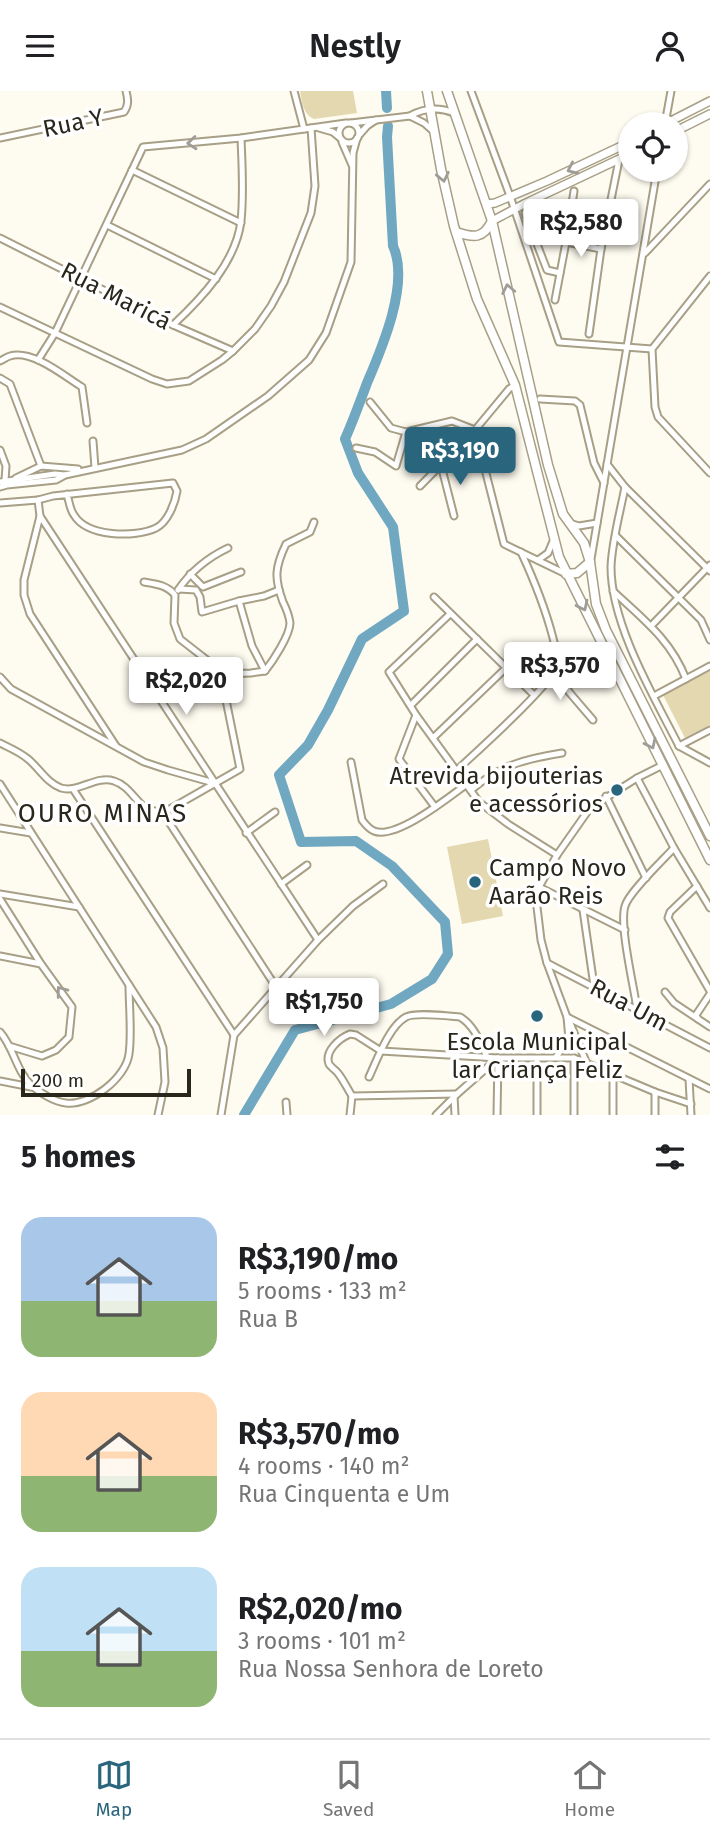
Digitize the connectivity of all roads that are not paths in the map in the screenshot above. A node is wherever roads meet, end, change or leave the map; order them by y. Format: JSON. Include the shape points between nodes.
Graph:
{"nodes":[{"id":1,"x":126,"y":91,"type":"edge"},
{"id":2,"x":294,"y":91,"type":"edge"},
{"id":3,"x":426,"y":91,"type":"edge"},
{"id":4,"x":447,"y":91,"type":"edge"},
{"id":5,"x":471,"y":91,"type":"edge"},
{"id":6,"x":671,"y":92,"type":"edge"},
{"id":7,"x":710,"y":101,"type":"edge"},
{"id":8,"x":430,"y":110,"type":"junction"},
{"id":9,"x":667,"y":112,"type":"edge"},
{"id":10,"x":688,"y":112,"type":"edge"},
{"id":11,"x":454,"y":113,"type":"junction"},
{"id":12,"x":710,"y":114,"type":"edge"},
{"id":13,"x":407,"y":116,"type":"junction"},
{"id":14,"x":381,"y":119,"type":"junction"},
{"id":15,"x":349,"y":123,"type":"junction"},
{"id":16,"x":688,"y":125,"type":"edge"},
{"id":17,"x":311,"y":128,"type":"junction"},
{"id":18,"x":434,"y":132,"type":"junction"},
{"id":19,"x":358,"y":137,"type":"junction"},
{"id":20,"x":0,"y":138,"type":"edge"},
{"id":21,"x":241,"y":138,"type":"junction"},
{"id":22,"x":341,"y":139,"type":"junction"},
{"id":23,"x":618,"y":148,"type":"edge"},
{"id":24,"x":618,"y":160,"type":"edge"},
{"id":25,"x":618,"y":165,"type":"edge"},
{"id":26,"x":353,"y":168,"type":"junction"},
{"id":27,"x":132,"y":170,"type":"junction"},
{"id":28,"x":655,"y":182,"type":"edge"},
{"id":29,"x":710,"y":184,"type":"edge"},
{"id":30,"x":573,"y":191,"type":"dead end"},
{"id":31,"x":510,"y":196,"type":"junction"},
{"id":32,"x":487,"y":204,"type":"junction"},
{"id":33,"x":514,"y":208,"type":"junction"},
{"id":34,"x":538,"y":208,"type":"dead end"},
{"id":35,"x":492,"y":221,"type":"junction"},
{"id":36,"x":241,"y":223,"type":"junction"},
{"id":37,"x":107,"y":225,"type":"junction"},
{"id":38,"x":456,"y":232,"type":"junction"},
{"id":39,"x":0,"y":238,"type":"edge"},
{"id":40,"x":566,"y":243,"type":"junction"},
{"id":41,"x":601,"y":249,"type":"junction"},
{"id":42,"x":643,"y":255,"type":"junction"},
{"id":43,"x":561,"y":273,"type":"junction"},
{"id":44,"x":710,"y":276,"type":"edge"},
{"id":45,"x":80,"y":277,"type":"junction"},
{"id":46,"x":216,"y":279,"type":"junction"},
{"id":47,"x":555,"y":300,"type":"dead end"},
{"id":48,"x":0,"y":307,"type":"edge"},
{"id":49,"x":173,"y":325,"type":"junction"},
{"id":50,"x":55,"y":333,"type":"junction"},
{"id":51,"x":589,"y":334,"type":"dead end"},
{"id":52,"x":627,"y":347,"type":"junction"},
{"id":53,"x":652,"y":349,"type":"junction"},
{"id":54,"x":233,"y":351,"type":"junction"},
{"id":55,"x":38,"y":360,"type":"junction"},
{"id":56,"x":0,"y":362,"type":"edge"},
{"id":57,"x":510,"y":373,"type":"junction"},
{"id":58,"x":0,"y":378,"type":"edge"},
{"id":59,"x":515,"y":385,"type":"junction"},
{"id":60,"x":503,"y":395,"type":"junction"},
{"id":61,"x":540,"y":400,"type":"dead end"},
{"id":62,"x":370,"y":402,"type":"dead end"},
{"id":63,"x":88,"y":423,"type":"dead end"},
{"id":64,"x":475,"y":430,"type":"junction"},
{"id":65,"x":407,"y":432,"type":"junction"},
{"id":66,"x":93,"y":441,"type":"dead end"},
{"id":67,"x":356,"y":448,"type":"dead end"},
{"id":68,"x":0,"y":450,"type":"edge"},
{"id":69,"x":594,"y":463,"type":"junction"},
{"id":70,"x":607,"y":464,"type":"junction"},
{"id":71,"x":441,"y":465,"type":"junction"},
{"id":72,"x":41,"y":466,"type":"junction"},
{"id":73,"x":91,"y":469,"type":"junction"},
{"id":74,"x":710,"y":473,"type":"edge"},
{"id":75,"x":65,"y":475,"type":"junction"},
{"id":76,"x":16,"y":478,"type":"junction"},
{"id":77,"x":3,"y":481,"type":"edge"},
{"id":78,"x":604,"y":484,"type":"junction"},
{"id":79,"x":420,"y":486,"type":"dead end"},
{"id":80,"x":0,"y":487,"type":"edge"},
{"id":81,"x":625,"y":487,"type":"junction"},
{"id":82,"x":67,"y":494,"type":"junction"},
{"id":83,"x":38,"y":500,"type":"junction"},
{"id":84,"x":0,"y":503,"type":"edge"},
{"id":85,"x":40,"y":516,"type":"junction"},
{"id":86,"x":454,"y":516,"type":"dead end"},
{"id":87,"x":314,"y":522,"type":"dead end"},
{"id":88,"x":569,"y":523,"type":"junction"},
{"id":89,"x":597,"y":523,"type":"junction"},
{"id":90,"x":616,"y":535,"type":"junction"},
{"id":91,"x":554,"y":539,"type":"junction"},
{"id":92,"x":228,"y":548,"type":"dead end"},
{"id":93,"x":521,"y":551,"type":"junction"},
{"id":94,"x":538,"y":560,"type":"junction"},
{"id":95,"x":590,"y":562,"type":"junction"},
{"id":96,"x":709,"y":568,"type":"edge"},
{"id":97,"x":241,"y":572,"type":"dead end"},
{"id":98,"x":566,"y":573,"type":"junction"},
{"id":99,"x":190,"y":575,"type":"junction"},
{"id":100,"x":144,"y":582,"type":"dead end"},
{"id":101,"x":279,"y":590,"type":"junction"},
{"id":102,"x":613,"y":591,"type":"junction"},
{"id":103,"x":177,"y":592,"type":"junction"},
{"id":104,"x":434,"y":597,"type":"dead end"},
{"id":105,"x":679,"y":598,"type":"junction"},
{"id":106,"x":239,"y":601,"type":"junction"},
{"id":107,"x":450,"y":614,"type":"junction"},
{"id":108,"x":651,"y":626,"type":"junction"},
{"id":109,"x":477,"y":639,"type":"junction"},
{"id":110,"x":710,"y":640,"type":"edge"},
{"id":111,"x":557,"y":665,"type":"junction"},
{"id":112,"x":710,"y":666,"type":"edge"},
{"id":113,"x":506,"y":668,"type":"junction"},
{"id":114,"x":265,"y":671,"type":"junction"},
{"id":115,"x":225,"y":674,"type":"junction"},
{"id":116,"x":0,"y":677,"type":"edge"},
{"id":117,"x":686,"y":679,"type":"junction"},
{"id":118,"x":534,"y":695,"type":"junction"},
{"id":119,"x":654,"y":696,"type":"junction"},
{"id":120,"x":411,"y":705,"type":"junction"},
{"id":121,"x":416,"y":715,"type":"junction"},
{"id":122,"x":593,"y":720,"type":"dead end"},
{"id":123,"x":710,"y":730,"type":"edge"},
{"id":124,"x":433,"y":738,"type":"junction"},
{"id":125,"x":0,"y":743,"type":"edge"},
{"id":126,"x":116,"y":746,"type":"junction"},
{"id":127,"x":679,"y":746,"type":"junction"},
{"id":128,"x":562,"y":753,"type":"dead end"},
{"id":129,"x":671,"y":760,"type":"junction"},
{"id":130,"x":351,"y":762,"type":"dead end"},
{"id":131,"x":710,"y":763,"type":"edge"},
{"id":132,"x":662,"y":766,"type":"junction"},
{"id":133,"x":457,"y":770,"type":"junction"},
{"id":134,"x":637,"y":778,"type":"junction"},
{"id":135,"x":214,"y":783,"type":"junction"},
{"id":136,"x":0,"y":785,"type":"edge"},
{"id":137,"x":469,"y":787,"type":"junction"},
{"id":138,"x":73,"y":789,"type":"junction"},
{"id":139,"x":606,"y":796,"type":"junction"},
{"id":140,"x":436,"y":807,"type":"junction"},
{"id":141,"x":275,"y":812,"type":"dead end"},
{"id":142,"x":163,"y":813,"type":"junction"},
{"id":143,"x":0,"y":828,"type":"edge"},
{"id":144,"x":31,"y":833,"type":"junction"},
{"id":145,"x":246,"y":833,"type":"junction"},
{"id":146,"x":710,"y":836,"type":"edge"},
{"id":147,"x":674,"y":848,"type":"junction"},
{"id":148,"x":557,"y":855,"type":"junction"},
{"id":149,"x":710,"y":860,"type":"edge"},
{"id":150,"x":307,"y":865,"type":"dead end"},
{"id":151,"x":646,"y":878,"type":"junction"},
{"id":152,"x":281,"y":884,"type":"junction"},
{"id":153,"x":383,"y":884,"type":"dead end"},
{"id":154,"x":697,"y":886,"type":"junction"},
{"id":155,"x":539,"y":887,"type":"junction"},
{"id":156,"x":0,"y":897,"type":"edge"},
{"id":157,"x":79,"y":907,"type":"junction"},
{"id":158,"x":710,"y":908,"type":"edge"},
{"id":159,"x":583,"y":910,"type":"junction"},
{"id":160,"x":625,"y":930,"type":"junction"},
{"id":161,"x":318,"y":940,"type":"junction"},
{"id":162,"x":0,"y":956,"type":"edge"},
{"id":163,"x":547,"y":963,"type":"junction"},
{"id":164,"x":41,"y":964,"type":"junction"},
{"id":165,"x":129,"y":985,"type":"junction"},
{"id":166,"x":594,"y":986,"type":"junction"},
{"id":167,"x":276,"y":987,"type":"junction"},
{"id":168,"x":666,"y":992,"type":"dead end"},
{"id":169,"x":710,"y":993,"type":"edge"},
{"id":170,"x":637,"y":1009,"type":"junction"},
{"id":171,"x":567,"y":1017,"type":"junction"},
{"id":172,"x":698,"y":1019,"type":"junction"},
{"id":173,"x":710,"y":1027,"type":"edge"},
{"id":174,"x":0,"y":1032,"type":"edge"},
{"id":175,"x":234,"y":1035,"type":"junction"},
{"id":176,"x":9,"y":1046,"type":"junction"},
{"id":177,"x":710,"y":1048,"type":"edge"},
{"id":178,"x":381,"y":1051,"type":"junction"},
{"id":179,"x":487,"y":1057,"type":"junction"},
{"id":180,"x":556,"y":1057,"type":"junction"},
{"id":181,"x":498,"y":1058,"type":"junction"},
{"id":182,"x":574,"y":1058,"type":"junction"},
{"id":183,"x":537,"y":1059,"type":"junction"},
{"id":184,"x":587,"y":1064,"type":"junction"},
{"id":185,"x":613,"y":1075,"type":"junction"},
{"id":186,"x":369,"y":1077,"type":"dead end"},
{"id":187,"x":689,"y":1079,"type":"junction"},
{"id":188,"x":0,"y":1081,"type":"edge"},
{"id":189,"x":33,"y":1087,"type":"junction"},
{"id":190,"x":710,"y":1089,"type":"edge"},
{"id":191,"x":655,"y":1092,"type":"junction"},
{"id":192,"x":456,"y":1095,"type":"junction"},
{"id":193,"x":352,"y":1096,"type":"junction"},
{"id":194,"x":286,"y":1103,"type":"dead end"},
{"id":195,"x":691,"y":1104,"type":"junction"},
{"id":196,"x":221,"y":1113,"type":"edge"},
{"id":197,"x":158,"y":1115,"type":"edge"},
{"id":198,"x":287,"y":1115,"type":"edge"},
{"id":199,"x":350,"y":1115,"type":"edge"},
{"id":200,"x":436,"y":1115,"type":"edge"},
{"id":201,"x":455,"y":1115,"type":"edge"},
{"id":202,"x":497,"y":1115,"type":"edge"},
{"id":203,"x":537,"y":1115,"type":"edge"},
{"id":204,"x":574,"y":1115,"type":"edge"},
{"id":205,"x":613,"y":1115,"type":"edge"},
{"id":206,"x":655,"y":1115,"type":"edge"},
{"id":207,"x":691,"y":1115,"type":"edge"}],
"edges":[{"from":1,"to":20,"type":"street","name":"Rua Y","via":[[124,112]]},
{"from":2,"to":17,"type":"street"},
{"from":3,"to":8,"type":"highway"},
{"from":4,"to":11,"type":"highway"},
{"from":5,"to":31,"type":"street"},
{"from":6,"to":9,"type":"street"},
{"from":7,"to":10,"type":"main road"},
{"from":8,"to":11,"type":"street"},
{"from":8,"to":13,"type":"street"},
{"from":8,"to":18,"type":"highway"},
{"from":11,"to":32,"type":"highway"},
{"from":12,"to":16,"type":"main road"},
{"from":13,"to":14,"type":"street"},
{"from":13,"to":18,"type":"street"},
{"from":14,"to":15,"type":"street"},
{"from":14,"to":19,"type":"street"},
{"from":15,"to":17,"type":"street"},
{"from":15,"to":19,"type":"street","via":[[358,128]]},
{"from":15,"to":22,"type":"street","via":[[340,129]]},
{"from":17,"to":21,"type":"street"},
{"from":17,"to":22,"type":"street","via":[[333,132]]},
{"from":17,"to":54,"type":"street","via":[[312,213],[271,306]]},
{"from":18,"to":38,"type":"highway","one_way":true},
{"from":19,"to":22,"type":"street","via":[[351,143]]},
{"from":19,"to":26,"type":"street"},
{"from":21,"to":27,"type":"street","one_way":true,"via":[[143,147]]},
{"from":21,"to":36,"type":"street"},
{"from":22,"to":26,"type":"street"},
{"from":23,"to":31,"type":"main road","one_way":true},
{"from":24,"to":33,"type":"main road"},
{"from":25,"to":41,"type":"street"},
{"from":26,"to":73,"type":"street","via":[[351,261],[326,333],[309,360],[268,396],[206,439],[182,450]]},
{"from":27,"to":36,"type":"street"},
{"from":27,"to":37,"type":"street"},
{"from":28,"to":42,"type":"street"},
{"from":29,"to":42,"type":"street"},
{"from":30,"to":40,"type":"street"},
{"from":31,"to":32,"type":"main road"},
{"from":31,"to":33,"type":"street"},
{"from":32,"to":35,"type":"highway"},
{"from":33,"to":35,"type":"main road"},
{"from":33,"to":52,"type":"street","via":[[559,342]]},
{"from":34,"to":43,"type":"street","via":[[525,213],[547,270]]},
{"from":35,"to":38,"type":"highway","via":[[474,237]]},
{"from":88,"to":35,"type":"highway","one_way":true,"via":[[548,465]]},
{"from":36,"to":46,"type":"street"},
{"from":37,"to":45,"type":"street"},
{"from":37,"to":46,"type":"street"},
{"from":38,"to":57,"type":"highway","via":[[477,299]]},
{"from":39,"to":45,"type":"street","name":"Rua Maricá"},
{"from":40,"to":41,"type":"street"},
{"from":40,"to":43,"type":"street"},
{"from":41,"to":51,"type":"street"},
{"from":42,"to":52,"type":"street"},
{"from":43,"to":47,"type":"street"},
{"from":44,"to":53,"type":"street"},
{"from":45,"to":49,"type":"street","name":"Rua Maricá"},
{"from":45,"to":50,"type":"street"},
{"from":46,"to":49,"type":"street"},
{"from":48,"to":50,"type":"street"},
{"from":49,"to":54,"type":"street","name":"Rua Maricá"},
{"from":50,"to":54,"type":"street","via":[[167,384],[189,381]]},
{"from":50,"to":55,"type":"street"},
{"from":52,"to":53,"type":"street"},
{"from":52,"to":70,"type":"street"},
{"from":53,"to":74,"type":"street","via":[[659,417]]},
{"from":55,"to":56,"type":"street","via":[[11,355]]},
{"from":55,"to":63,"type":"street","via":[[82,387]]},
{"from":57,"to":59,"type":"highway"},
{"from":57,"to":60,"type":"street"},
{"from":58,"to":72,"type":"street","via":[[10,384]]},
{"from":59,"to":60,"type":"street"},
{"from":59,"to":91,"type":"highway"},
{"from":60,"to":64,"type":"street"},
{"from":61,"to":69,"type":"street","via":[[580,405]]},
{"from":62,"to":65,"type":"street","via":[[391,428]]},
{"from":64,"to":65,"type":"street","via":[[452,421]]},
{"from":64,"to":71,"type":"street"},
{"from":64,"to":93,"type":"street","via":[[504,544]]},
{"from":65,"to":67,"type":"street","via":[[396,467],[375,452]]},
{"from":66,"to":73,"type":"street"},
{"from":68,"to":77,"type":"street","via":[[6,466]]},
{"from":69,"to":70,"type":"street"},
{"from":69,"to":78,"type":"street"},
{"from":70,"to":78,"type":"street"},
{"from":70,"to":81,"type":"street"},
{"from":71,"to":79,"type":"street"},
{"from":71,"to":86,"type":"street"},
{"from":72,"to":73,"type":"street"},
{"from":72,"to":76,"type":"street"},
{"from":73,"to":75,"type":"street"},
{"from":75,"to":76,"type":"street"},
{"from":75,"to":80,"type":"street"},
{"from":76,"to":77,"type":"street"},
{"from":78,"to":89,"type":"street"},
{"from":81,"to":90,"type":"street"},
{"from":81,"to":96,"type":"street"},
{"from":82,"to":82,"type":"street","via":[[74,516],[85,525],[99,533],[125,534],[157,527],[167,518],[177,491],[173,483]]},
{"from":82,"to":83,"type":"street"},
{"from":83,"to":84,"type":"street"},
{"from":83,"to":85,"type":"street"},
{"from":85,"to":126,"type":"street","via":[[24,596],[30,614]]},
{"from":85,"to":135,"type":"street"},
{"from":87,"to":101,"type":"street","via":[[310,531],[286,544],[277,567]]},
{"from":88,"to":89,"type":"street"},
{"from":88,"to":95,"type":"highway","via":[[584,543]]},
{"from":89,"to":95,"type":"street"},
{"from":90,"to":102,"type":"street"},
{"from":90,"to":105,"type":"street"},
{"from":91,"to":94,"type":"street"},
{"from":91,"to":98,"type":"highway"},
{"from":92,"to":99,"type":"street"},
{"from":93,"to":94,"type":"street"},
{"from":93,"to":111,"type":"street","via":[[545,609]]},
{"from":94,"to":98,"type":"street"},
{"from":95,"to":98,"type":"highway","via":[[577,573]]},
{"from":95,"to":129,"type":"highway","via":[[596,604],[606,630]]},
{"from":96,"to":105,"type":"street"},
{"from":97,"to":99,"type":"street","via":[[203,587]]},
{"from":98,"to":132,"type":"highway","one_way":true},
{"from":99,"to":103,"type":"street"},
{"from":100,"to":103,"type":"street"},
{"from":101,"to":106,"type":"street"},
{"from":101,"to":114,"type":"street","via":[[290,624]]},
{"from":102,"to":108,"type":"street"},
{"from":102,"to":119,"type":"street","via":[[624,632]]},
{"from":103,"to":106,"type":"street","via":[[196,590],[202,612]]},
{"from":103,"to":115,"type":"street","via":[[174,623],[180,639]]},
{"from":104,"to":107,"type":"street"},
{"from":105,"to":108,"type":"street"},
{"from":105,"to":110,"type":"street","via":[[701,621]]},
{"from":106,"to":114,"type":"street","via":[[251,646]]},
{"from":107,"to":109,"type":"street"},
{"from":107,"to":120,"type":"street","via":[[389,672]]},
{"from":108,"to":117,"type":"street","via":[[679,661]]},
{"from":109,"to":113,"type":"street"},
{"from":109,"to":120,"type":"street"},
{"from":111,"to":118,"type":"street"},
{"from":111,"to":122,"type":"street","via":[[569,692]]},
{"from":112,"to":117,"type":"street"},
{"from":113,"to":118,"type":"street"},
{"from":113,"to":124,"type":"street"},
{"from":114,"to":115,"type":"street"},
{"from":115,"to":135,"type":"street","via":[[240,769]]},
{"from":116,"to":126,"type":"street","via":[[11,689]]},
{"from":117,"to":119,"type":"street"},
{"from":118,"to":133,"type":"street"},
{"from":119,"to":127,"type":"street"},
{"from":120,"to":121,"type":"street"},
{"from":121,"to":124,"type":"street"},
{"from":121,"to":140,"type":"street","via":[[399,759]]},
{"from":123,"to":127,"type":"street"},
{"from":124,"to":133,"type":"street"},
{"from":125,"to":138,"type":"street","via":[[29,760],[49,781]]},
{"from":126,"to":135,"type":"street","via":[[144,762]]},
{"from":127,"to":131,"type":"street"},
{"from":128,"to":137,"type":"street","via":[[502,768]]},
{"from":129,"to":132,"type":"street"},
{"from":129,"to":146,"type":"highway"},
{"from":130,"to":140,"type":"street","via":[[362,820],[375,832],[414,822]]},
{"from":132,"to":134,"type":"street"},
{"from":132,"to":149,"type":"highway"},
{"from":133,"to":137,"type":"street"},
{"from":134,"to":139,"type":"street"},
{"from":134,"to":147,"type":"street"},
{"from":135,"to":142,"type":"street"},
{"from":135,"to":145,"type":"street"},
{"from":136,"to":144,"type":"street"},
{"from":137,"to":140,"type":"street"},
{"from":137,"to":148,"type":"street","via":[[479,802]]},
{"from":138,"to":142,"type":"street","via":[[106,779],[116,781],[143,806]]},
{"from":138,"to":175,"type":"street"},
{"from":139,"to":148,"type":"street","via":[[590,808]]},
{"from":139,"to":151,"type":"street"},
{"from":141,"to":145,"type":"street"},
{"from":142,"to":167,"type":"street"},
{"from":143,"to":144,"type":"street"},
{"from":144,"to":157,"type":"street"},
{"from":145,"to":152,"type":"street"},
{"from":147,"to":151,"type":"street"},
{"from":147,"to":154,"type":"street"},
{"from":148,"to":155,"type":"street"},
{"from":150,"to":152,"type":"street"},
{"from":151,"to":160,"type":"street","via":[[625,907]]},
{"from":152,"to":161,"type":"street"},
{"from":153,"to":161,"type":"street"},
{"from":154,"to":158,"type":"street"},
{"from":154,"to":169,"type":"street","via":[[668,918]]},
{"from":155,"to":159,"type":"street"},
{"from":155,"to":163,"type":"street","via":[[537,907]]},
{"from":156,"to":157,"type":"street"},
{"from":156,"to":164,"type":"street"},
{"from":157,"to":165,"type":"street"},
{"from":159,"to":160,"type":"street"},
{"from":159,"to":166,"type":"street"},
{"from":160,"to":170,"type":"street"},
{"from":161,"to":167,"type":"street"},
{"from":162,"to":164,"type":"street"},
{"from":163,"to":166,"type":"street","name":"Rua Um"},
{"from":163,"to":171,"type":"street"},
{"from":176,"to":164,"type":"street","one_way":true,"via":[[42,1056],[69,1037],[72,1007]]},
{"from":165,"to":189,"type":"street","via":[[129,1057],[119,1076],[102,1093],[82,1101],[65,1103]]},
{"from":165,"to":197,"type":"street","via":[[156,1027],[163,1048],[165,1082]]},
{"from":166,"to":170,"type":"street","name":"Rua Um"},
{"from":167,"to":175,"type":"street"},
{"from":168,"to":172,"type":"street"},
{"from":169,"to":172,"type":"street","via":[[697,1011]]},
{"from":170,"to":177,"type":"street","name":"Rua Um"},
{"from":171,"to":180,"type":"street","via":[[569,1039]]},
{"from":171,"to":184,"type":"street"},
{"from":171,"to":187,"type":"street"},
{"from":172,"to":173,"type":"street"},
{"from":174,"to":176,"type":"street"},
{"from":175,"to":196,"type":"street"},
{"from":176,"to":189,"type":"street"},
{"from":178,"to":179,"type":"street"},
{"from":178,"to":179,"type":"street","via":[[397,1023],[408,1016],[460,1017],[467,1021]]},
{"from":178,"to":186,"type":"street"},
{"from":178,"to":193,"type":"street","via":[[350,1034],[331,1050],[330,1065]]},
{"from":179,"to":181,"type":"street"},
{"from":180,"to":182,"type":"street"},
{"from":180,"to":183,"type":"street"},
{"from":181,"to":183,"type":"street"},
{"from":181,"to":192,"type":"street"},
{"from":181,"to":202,"type":"street"},
{"from":182,"to":184,"type":"street"},
{"from":182,"to":204,"type":"street"},
{"from":183,"to":203,"type":"street"},
{"from":184,"to":185,"type":"street"},
{"from":185,"to":191,"type":"street"},
{"from":185,"to":205,"type":"street"},
{"from":187,"to":190,"type":"street"},
{"from":187,"to":195,"type":"street"},
{"from":188,"to":189,"type":"street"},
{"from":191,"to":195,"type":"street"},
{"from":191,"to":206,"type":"street"},
{"from":192,"to":193,"type":"street"},
{"from":192,"to":200,"type":"street"},
{"from":192,"to":201,"type":"street"},
{"from":193,"to":199,"type":"street"},
{"from":194,"to":198,"type":"street"},
{"from":195,"to":207,"type":"street"}]}
